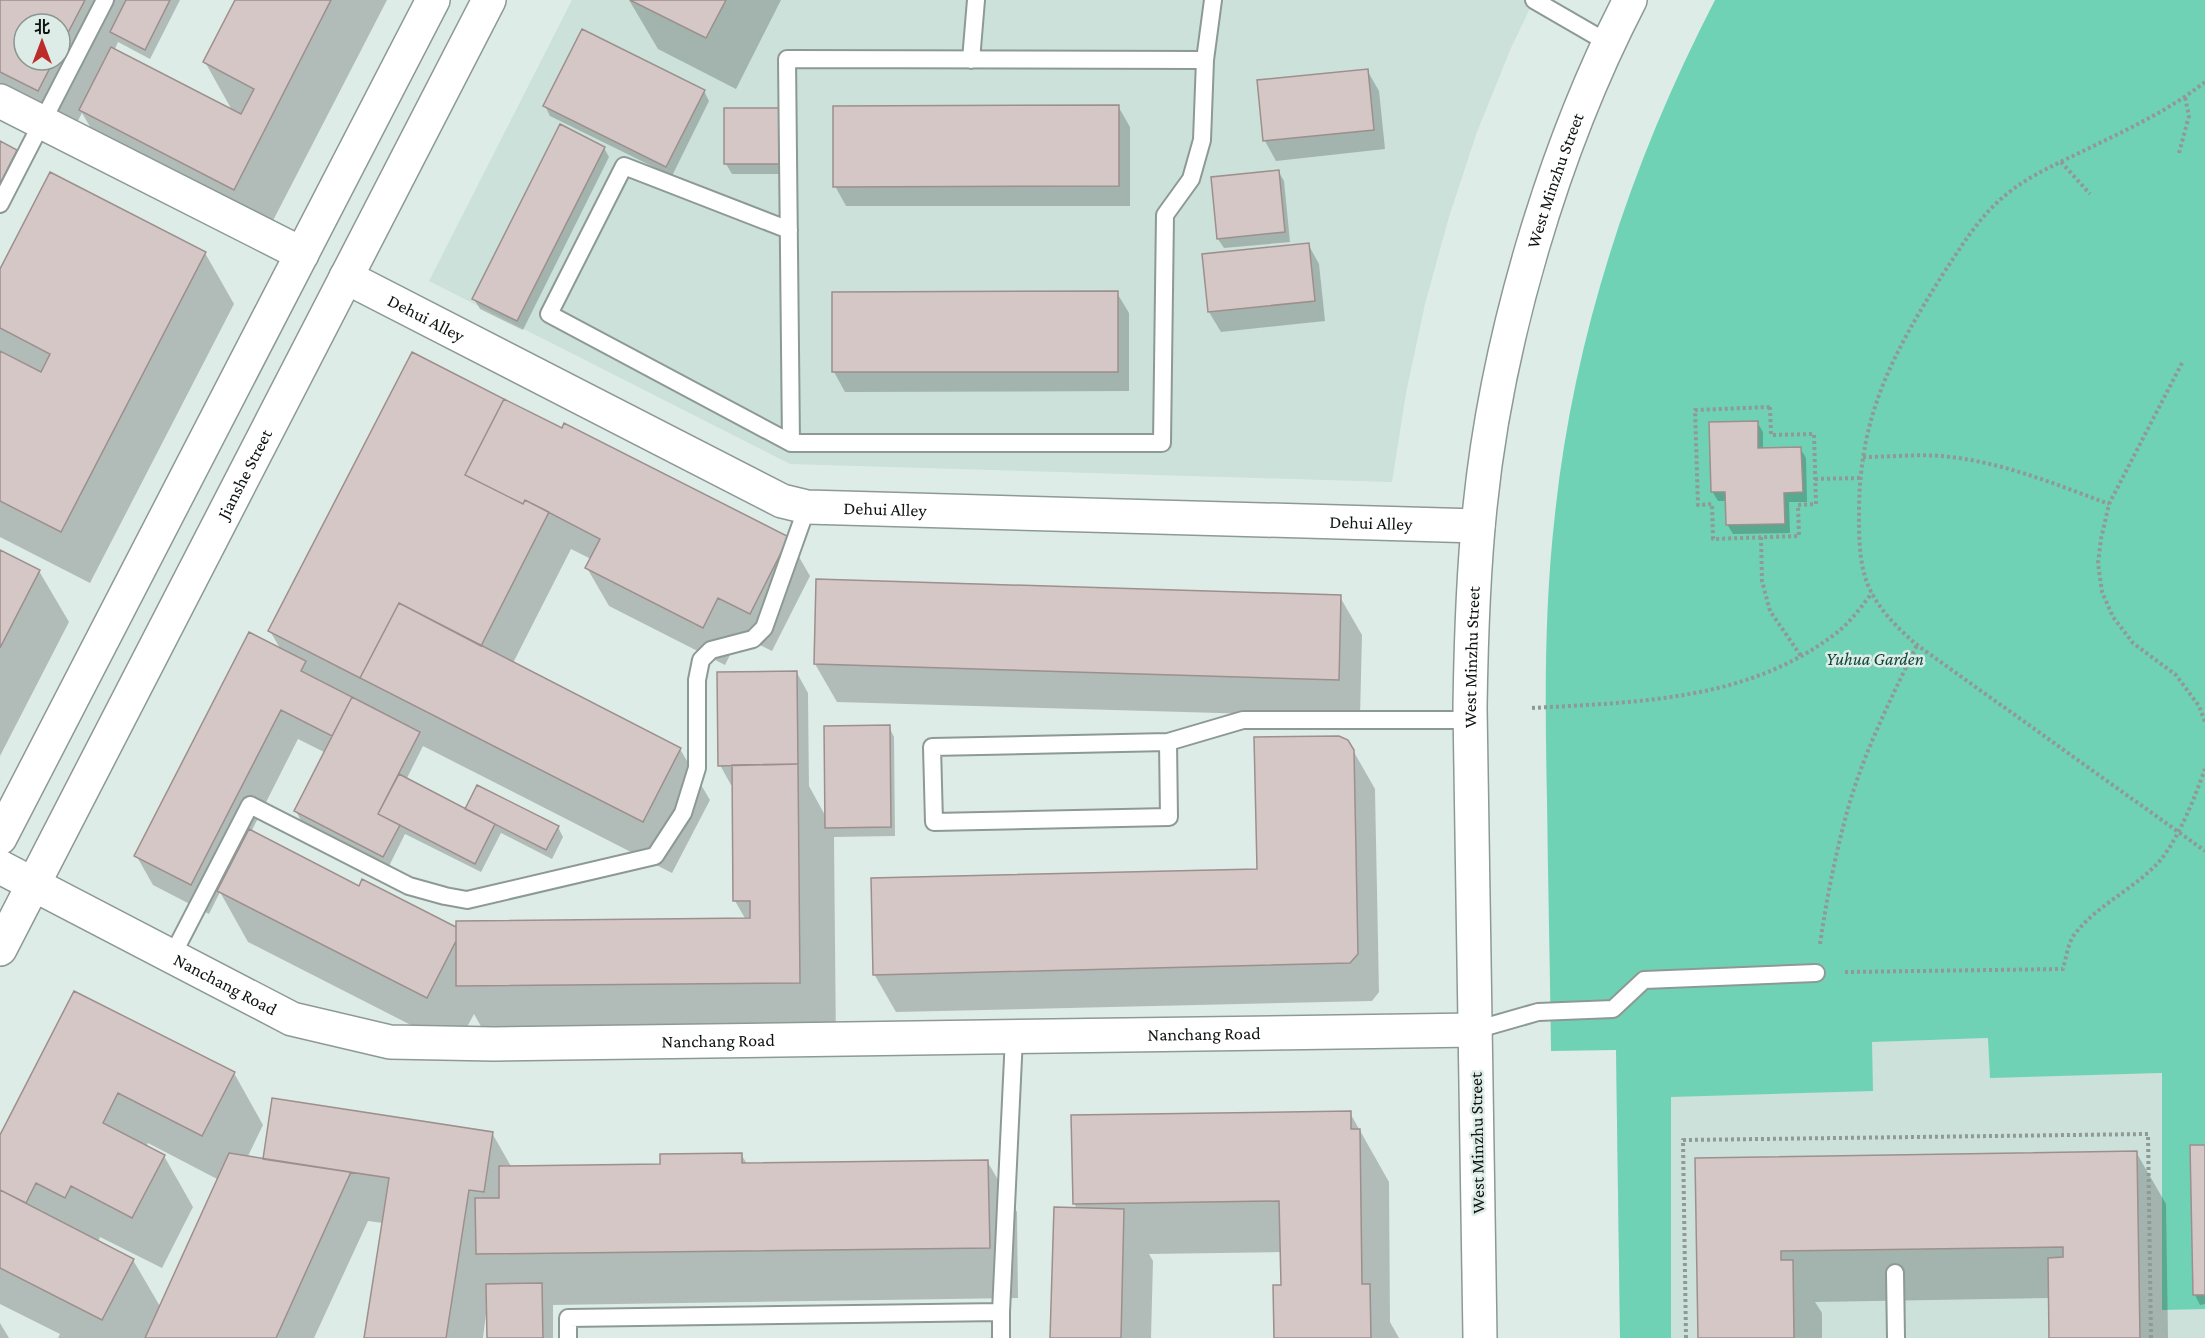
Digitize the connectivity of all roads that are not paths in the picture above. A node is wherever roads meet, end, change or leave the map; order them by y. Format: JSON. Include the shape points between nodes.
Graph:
{"nodes":[{"id":1,"x":105,"y":0,"type":"edge"},
{"id":2,"x":433,"y":0,"type":"edge"},
{"id":3,"x":489,"y":0,"type":"edge"},
{"id":4,"x":976,"y":0,"type":"edge"},
{"id":5,"x":1213,"y":0,"type":"edge"},
{"id":6,"x":1534,"y":0,"type":"edge"},
{"id":7,"x":1630,"y":0,"type":"edge"},
{"id":8,"x":1610,"y":44,"type":"junction"},
{"id":9,"x":971,"y":60,"type":"junction"},
{"id":10,"x":1205,"y":60,"type":"junction"},
{"id":11,"x":0,"y":101,"type":"edge"},
{"id":12,"x":42,"y":123,"type":"junction"},
{"id":13,"x":0,"y":204,"type":"edge"},
{"id":14,"x":789,"y":230,"type":"junction"},
{"id":15,"x":302,"y":254,"type":"junction"},
{"id":16,"x":346,"y":277,"type":"junction"},
{"id":17,"x":791,"y":443,"type":"junction"},
{"id":18,"x":807,"y":507,"type":"junction"},
{"id":19,"x":1478,"y":526,"type":"junction"},
{"id":20,"x":1470,"y":720,"type":"junction"},
{"id":21,"x":1168,"y":742,"type":"junction"},
{"id":22,"x":0,"y":838,"type":"edge"},
{"id":23,"x":0,"y":867,"type":"edge"},
{"id":24,"x":33,"y":884,"type":"junction"},
{"id":25,"x":0,"y":949,"type":"edge"},
{"id":26,"x":172,"y":956,"type":"junction"},
{"id":27,"x":1816,"y":973,"type":"road end"},
{"id":28,"x":1475,"y":1030,"type":"junction"},
{"id":29,"x":1014,"y":1037,"type":"junction"},
{"id":30,"x":1895,"y":1273,"type":"dead end"},
{"id":31,"x":1000,"y":1312,"type":"junction"},
{"id":32,"x":568,"y":1338,"type":"edge"},
{"id":33,"x":1001,"y":1338,"type":"edge"},
{"id":34,"x":1480,"y":1338,"type":"edge"},
{"id":35,"x":1896,"y":1338,"type":"edge"}],
"edges":[{"from":1,"to":12,"type":"lane"},
{"from":2,"to":15,"type":"main road"},
{"from":3,"to":16,"type":"main road","name":"Jianshe Street"},
{"from":4,"to":9,"type":"lane"},
{"from":5,"to":10,"type":"lane"},
{"from":6,"to":8,"type":"lane"},
{"from":7,"to":8,"type":"main road","name":"West Minzhu Street"},
{"from":8,"to":19,"type":"main road","name":"West Minzhu Street","via":[[1579,113],[1545,209],[1517,306],[1496,404]]},
{"from":9,"to":10,"type":"lane"},
{"from":9,"to":14,"type":"lane","via":[[787,59]]},
{"from":10,"to":17,"type":"lane","via":[[1202,140],[1191,179],[1165,215],[1162,443]]},
{"from":11,"to":12,"type":"main road"},
{"from":12,"to":13,"type":"lane"},
{"from":12,"to":15,"type":"main road"},
{"from":14,"to":17,"type":"lane"},
{"from":14,"to":17,"type":"lane","via":[[624,166],[549,314]]},
{"from":15,"to":22,"type":"main road"},
{"from":16,"to":18,"type":"main road","name":"Dehui Alley","via":[[764,493]]},
{"from":16,"to":24,"type":"main road","name":"Jianshe Street"},
{"from":18,"to":19,"type":"main road","name":"Dehui Alley"},
{"from":18,"to":26,"type":"lane","via":[[764,628],[753,639],[711,650],[701,660],[697,680],[697,768],[683,813],[655,856],[467,900],[409,886],[250,805]]},
{"from":19,"to":20,"type":"main road","name":"West Minzhu Street"},
{"from":20,"to":21,"type":"lane","via":[[1243,720]]},
{"from":20,"to":28,"type":"main road","name":"West Minzhu Street"},
{"from":21,"to":21,"type":"lane","via":[[1169,817],[934,822],[933,747]]},
{"from":23,"to":24,"type":"main road","name":"Nanchang Road"},
{"from":24,"to":25,"type":"main road","name":"Jianshe Street"},
{"from":24,"to":26,"type":"main road","name":"Nanchang Road"},
{"from":26,"to":29,"type":"main road","name":"Nanchang Road","via":[[292,1019],[390,1042]]},
{"from":27,"to":28,"type":"lane","via":[[1644,980],[1613,1009],[1538,1012]]},
{"from":28,"to":29,"type":"main road","name":"Nanchang Road"},
{"from":28,"to":34,"type":"main road","name":"West Minzhu Street"},
{"from":29,"to":31,"type":"lane"},
{"from":30,"to":35,"type":"lane"},
{"from":31,"to":32,"type":"lane","via":[[568,1318]]},
{"from":31,"to":33,"type":"lane"}]}
